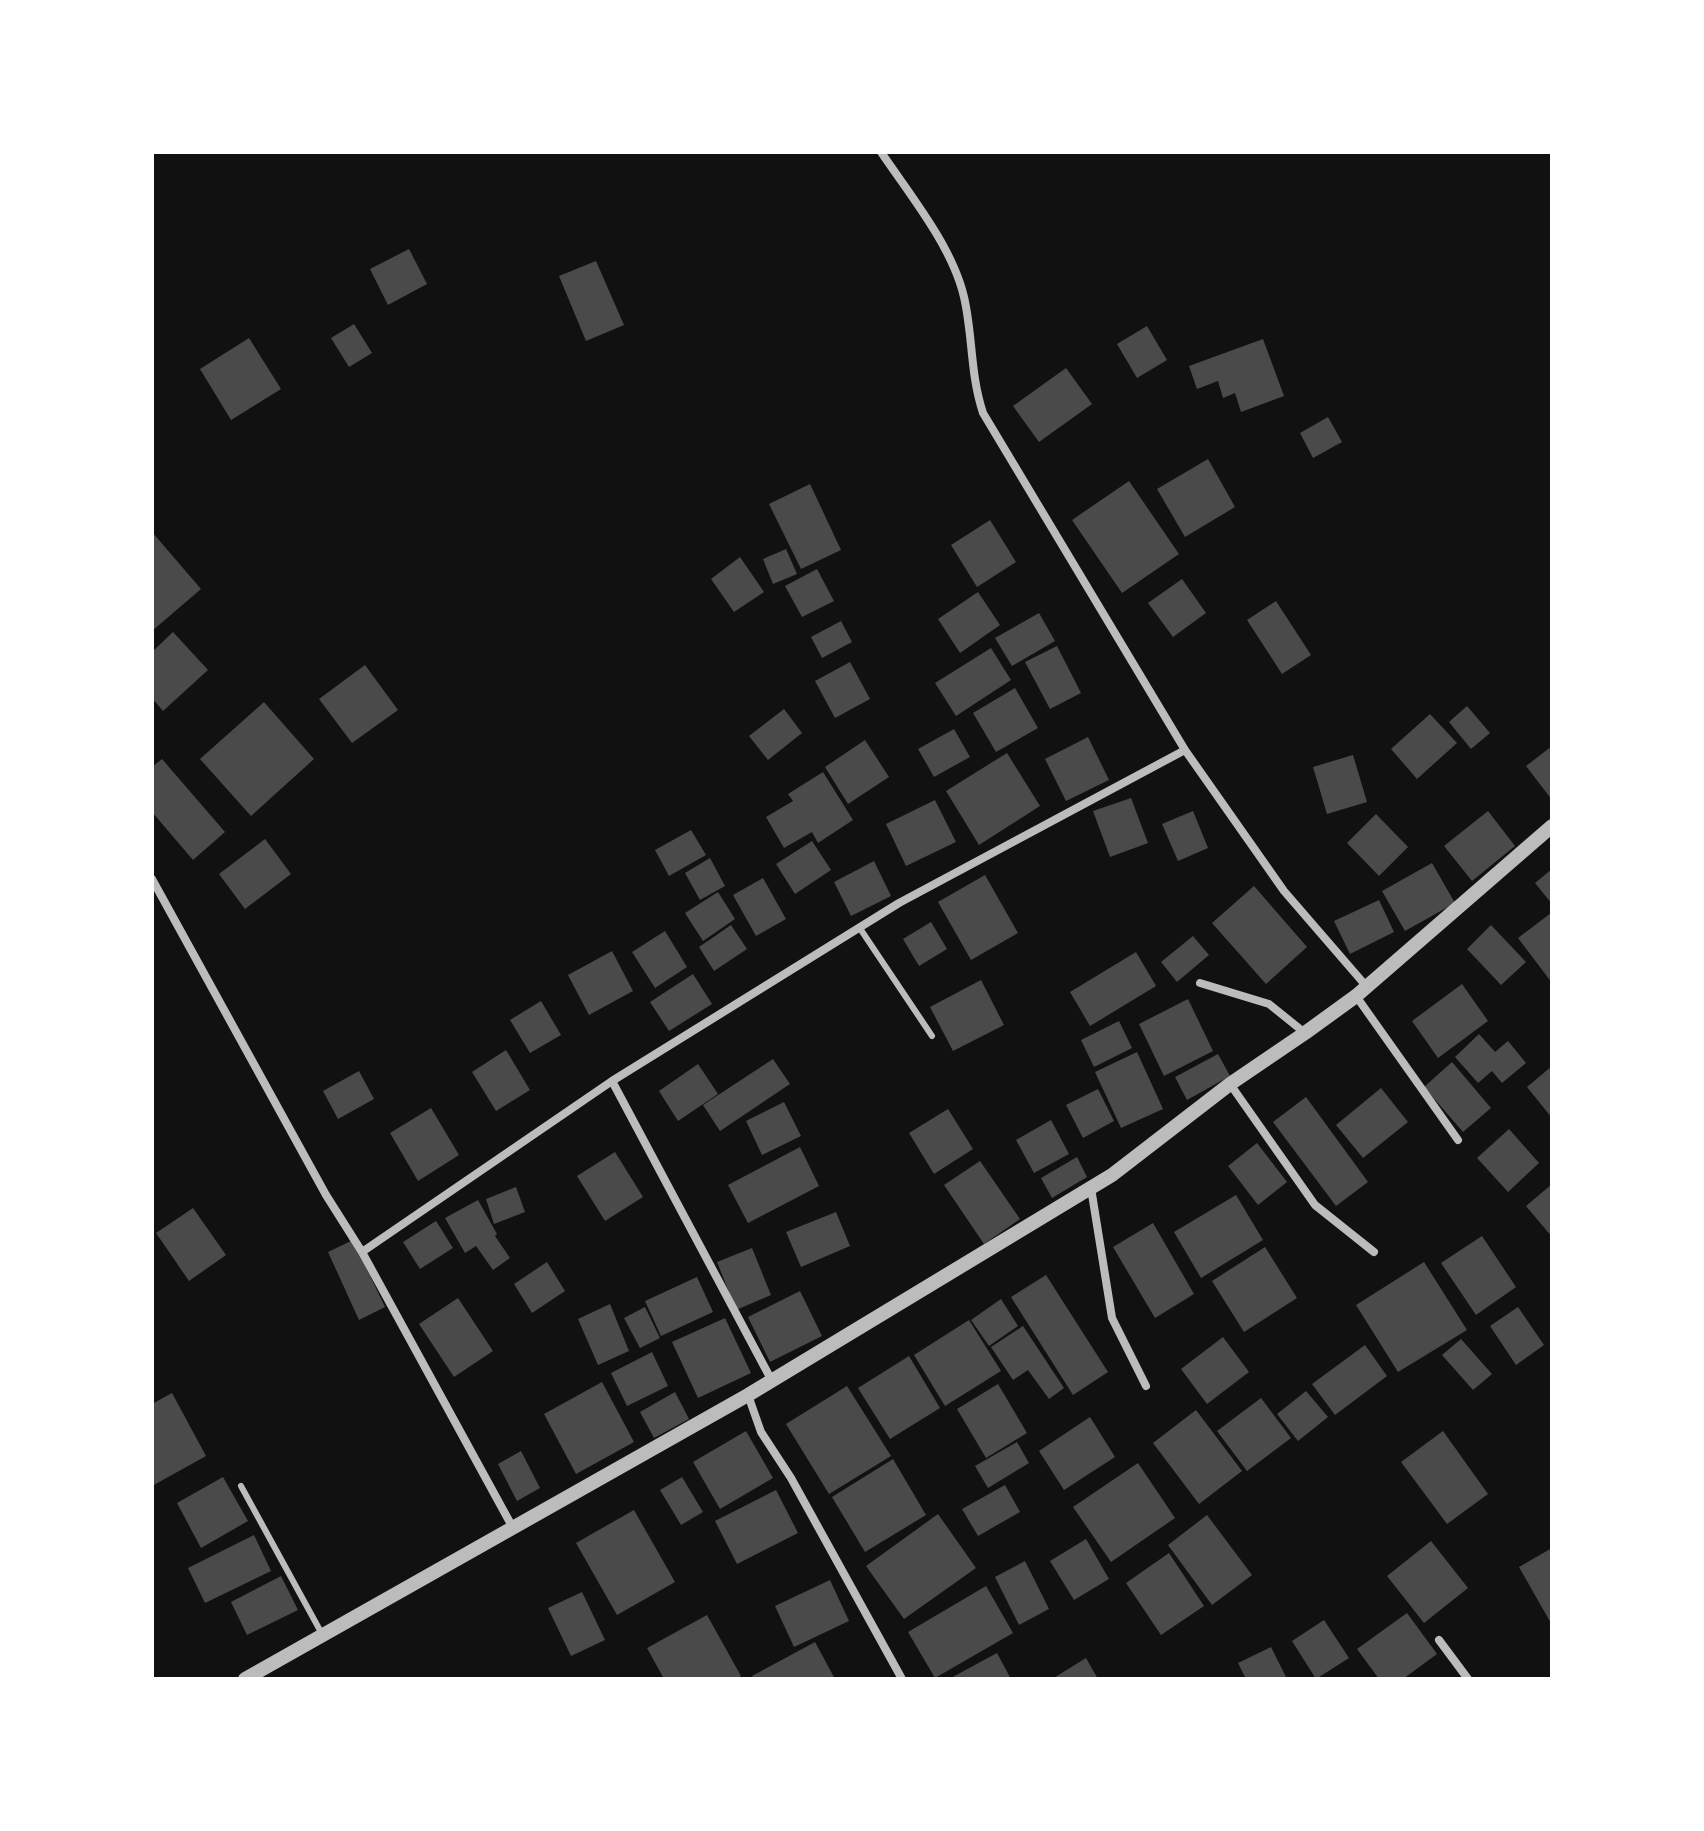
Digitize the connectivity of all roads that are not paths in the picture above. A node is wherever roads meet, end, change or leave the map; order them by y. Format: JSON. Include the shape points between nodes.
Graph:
{"nodes":[{"id":1,"x":881,"y":152,"type":"edge"},
{"id":2,"x":1185,"y":750,"type":"junction"},
{"id":3,"x":1552,"y":826,"type":"edge"},
{"id":4,"x":152,"y":879,"type":"edge"},
{"id":5,"x":859,"y":927,"type":"junction"},
{"id":6,"x":1200,"y":983,"type":"dead end"},
{"id":7,"x":1361,"y":992,"type":"junction"},
{"id":8,"x":1305,"y":1033,"type":"junction"},
{"id":9,"x":932,"y":1036,"type":"dead end"},
{"id":10,"x":612,"y":1081,"type":"junction"},
{"id":11,"x":1230,"y":1084,"type":"junction"},
{"id":12,"x":1458,"y":1140,"type":"dead end"},
{"id":13,"x":1091,"y":1188,"type":"junction"},
{"id":14,"x":362,"y":1252,"type":"junction"},
{"id":15,"x":1374,"y":1252,"type":"dead end"},
{"id":16,"x":772,"y":1381,"type":"junction"},
{"id":17,"x":1146,"y":1386,"type":"dead end"},
{"id":18,"x":748,"y":1395,"type":"junction"},
{"id":19,"x":241,"y":1486,"type":"dead end"},
{"id":20,"x":513,"y":1528,"type":"junction"},
{"id":21,"x":323,"y":1635,"type":"junction"},
{"id":22,"x":1439,"y":1640,"type":"dead end"},
{"id":23,"x":245,"y":1679,"type":"edge"},
{"id":24,"x":902,"y":1679,"type":"edge"},
{"id":25,"x":1468,"y":1679,"type":"edge"}],
"edges":[{"from":1,"to":2,"type":"street","via":[[947,251],[958,277],[983,413]]},
{"from":2,"to":5,"type":"street"},
{"from":2,"to":7,"type":"street"},
{"from":3,"to":7,"type":"street"},
{"from":4,"to":14,"type":"street"},
{"from":5,"to":9,"type":"lane"},
{"from":5,"to":10,"type":"street"},
{"from":6,"to":8,"type":"street","via":[[1269,1004]]},
{"from":7,"to":8,"type":"street"},
{"from":7,"to":12,"type":"street"},
{"from":8,"to":11,"type":"street"},
{"from":10,"to":14,"type":"street"},
{"from":10,"to":16,"type":"street"},
{"from":11,"to":13,"type":"street"},
{"from":11,"to":15,"type":"street","via":[[1315,1205]]},
{"from":13,"to":16,"type":"street"},
{"from":13,"to":17,"type":"street","via":[[1112,1318]]},
{"from":14,"to":20,"type":"street"},
{"from":16,"to":18,"type":"street"},
{"from":18,"to":20,"type":"street"},
{"from":18,"to":24,"type":"street","via":[[761,1432]]},
{"from":19,"to":21,"type":"lane"},
{"from":20,"to":21,"type":"street"},
{"from":21,"to":23,"type":"street"},
{"from":22,"to":25,"type":"street"}]}
